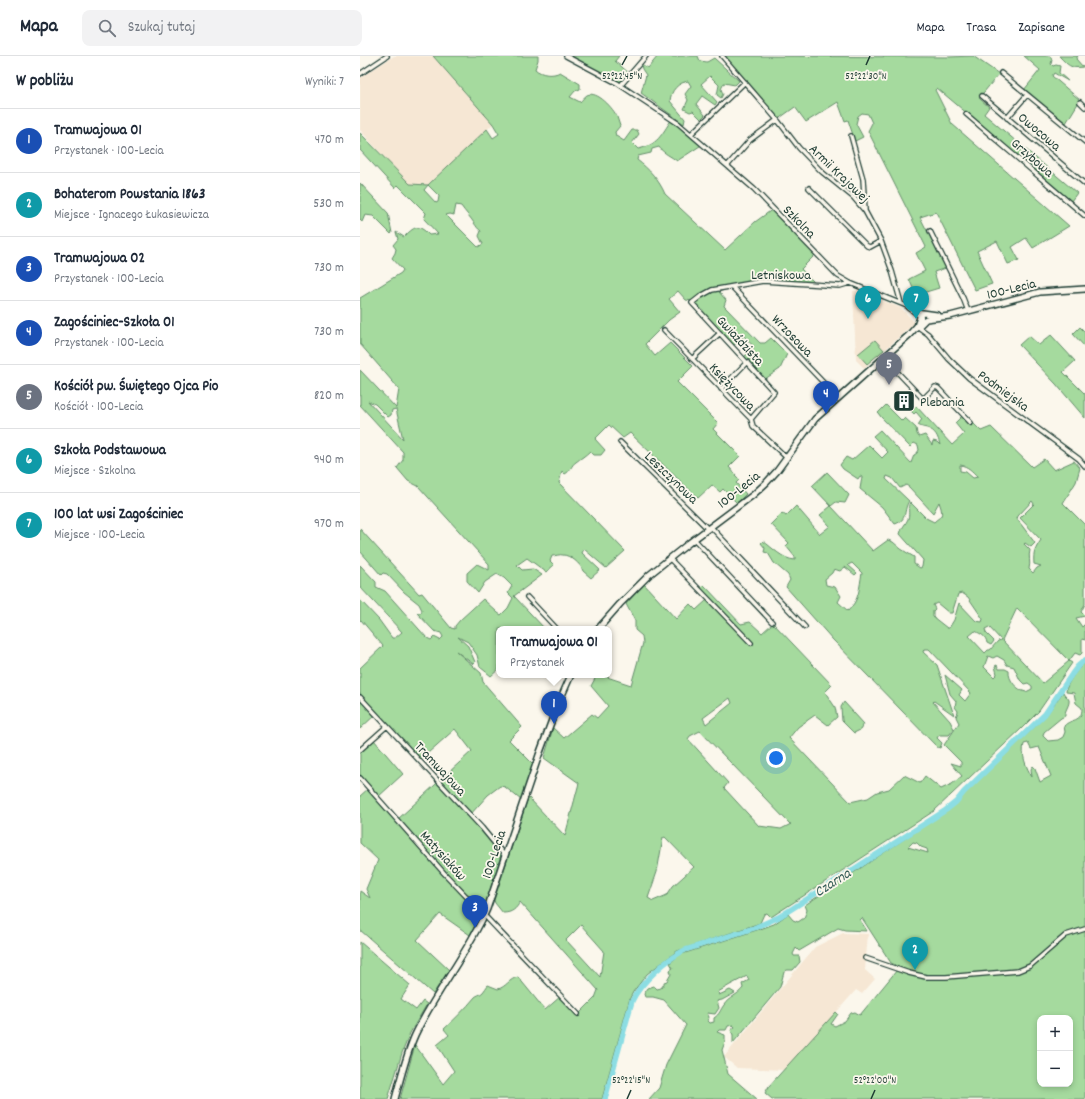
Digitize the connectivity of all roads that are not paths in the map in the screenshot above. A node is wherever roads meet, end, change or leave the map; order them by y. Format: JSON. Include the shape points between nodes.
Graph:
{"nodes":[{"id":1,"x":387,"y":56,"type":"edge"},
{"id":2,"x":566,"y":56,"type":"edge"},
{"id":3,"x":646,"y":56,"type":"edge"},
{"id":4,"x":722,"y":56,"type":"edge"},
{"id":5,"x":1001,"y":73,"type":"dead end"},
{"id":6,"x":360,"y":74,"type":"edge"},
{"id":7,"x":745,"y":82,"type":"junction"},
{"id":8,"x":620,"y":85,"type":"junction"},
{"id":9,"x":982,"y":96,"type":"dead end"},
{"id":10,"x":1028,"y":96,"type":"junction"},
{"id":11,"x":1080,"y":102,"type":"dead end"},
{"id":12,"x":1085,"y":107,"type":"edge"},
{"id":13,"x":966,"y":114,"type":"dead end"},
{"id":14,"x":1008,"y":118,"type":"junction"},
{"id":15,"x":777,"y":120,"type":"junction"},
{"id":16,"x":691,"y":134,"type":"junction"},
{"id":17,"x":851,"y":136,"type":"dead end"},
{"id":18,"x":1085,"y":142,"type":"edge"},
{"id":19,"x":728,"y":165,"type":"junction"},
{"id":20,"x":1085,"y":184,"type":"edge"},
{"id":21,"x":809,"y":188,"type":"dead end"},
{"id":22,"x":865,"y":211,"type":"junction"},
{"id":23,"x":1085,"y":216,"type":"edge"},
{"id":24,"x":930,"y":230,"type":"dead end"},
{"id":25,"x":881,"y":241,"type":"junction"},
{"id":26,"x":850,"y":283,"type":"junction"},
{"id":27,"x":732,"y":287,"type":"junction"},
{"id":28,"x":1085,"y":289,"type":"edge"},
{"id":29,"x":901,"y":302,"type":"junction"},
{"id":30,"x":692,"y":303,"type":"joint"},
{"id":31,"x":968,"y":311,"type":"junction"},
{"id":32,"x":923,"y":316,"type":"junction"},
{"id":33,"x":918,"y":326,"type":"junction"},
{"id":34,"x":664,"y":330,"type":"dead end"},
{"id":35,"x":720,"y":333,"type":"junction"},
{"id":36,"x":884,"y":358,"type":"junction"},
{"id":37,"x":692,"y":360,"type":"junction"},
{"id":38,"x":747,"y":362,"type":"junction"},
{"id":39,"x":721,"y":389,"type":"junction"},
{"id":40,"x":838,"y":398,"type":"junction"},
{"id":41,"x":750,"y":419,"type":"junction"},
{"id":42,"x":971,"y":423,"type":"dead end"},
{"id":43,"x":620,"y":442,"type":"dead end"},
{"id":44,"x":787,"y":458,"type":"junction"},
{"id":45,"x":1084,"y":464,"type":"edge"},
{"id":46,"x":710,"y":528,"type":"junction"},
{"id":47,"x":694,"y":539,"type":"junction"},
{"id":48,"x":670,"y":559,"type":"junction"},
{"id":49,"x":527,"y":597,"type":"dead end"},
{"id":50,"x":772,"y":622,"type":"dead end"},
{"id":51,"x":554,"y":626,"type":"edge"},
{"id":52,"x":601,"y":626,"type":"edge"},
{"id":53,"x":805,"y":626,"type":"dead end"},
{"id":54,"x":751,"y":643,"type":"dead end"},
{"id":55,"x":570,"y":678,"type":"edge"},
{"id":56,"x":360,"y":697,"type":"edge"},
{"id":57,"x":387,"y":726,"type":"junction"},
{"id":58,"x":360,"y":750,"type":"edge"},
{"id":59,"x":360,"y":778,"type":"edge"},
{"id":60,"x":505,"y":856,"type":"junction"},
{"id":61,"x":484,"y":915,"type":"junction"},
{"id":62,"x":1085,"y":929,"type":"edge"},
{"id":63,"x":865,"y":958,"type":"dead end"},
{"id":64,"x":578,"y":1014,"type":"dead end"},
{"id":65,"x":395,"y":1099,"type":"edge"}],
"edges":[{"from":1,"to":6,"type":"street"},
{"from":2,"to":8,"type":"street","name":"Szkolna"},
{"from":3,"to":8,"type":"street"},
{"from":4,"to":7,"type":"street","name":"Armii Krajowej"},
{"from":5,"to":10,"type":"street"},
{"from":7,"to":15,"type":"street","name":"Armii Krajowej"},
{"from":7,"to":16,"type":"street"},
{"from":8,"to":16,"type":"street","name":"Szkolna","via":[[676,121]]},
{"from":9,"to":14,"type":"street","name":"Owocowa"},
{"from":10,"to":14,"type":"street"},
{"from":10,"to":18,"type":"street"},
{"from":11,"to":12,"type":"street"},
{"from":13,"to":23,"type":"street","name":"Grzybowa"},
{"from":14,"to":20,"type":"street","name":"Owocowa"},
{"from":15,"to":19,"type":"street","via":[[750,140]]},
{"from":15,"to":22,"type":"street","name":"Armii Krajowej","via":[[822,172],[854,198]]},
{"from":16,"to":19,"type":"street","name":"Szkolna"},
{"from":17,"to":22,"type":"street","via":[[863,179]]},
{"from":19,"to":26,"type":"street","name":"Szkolna","via":[[835,273]]},
{"from":21,"to":25,"type":"street","via":[[867,246],[870,248]]},
{"from":22,"to":25,"type":"street","name":"Armii Krajowej"},
{"from":24,"to":31,"type":"street"},
{"from":25,"to":29,"type":"street","name":"Armii Krajowej"},
{"from":26,"to":27,"type":"street","name":"Letniskowa","via":[[840,286],[763,281]]},
{"from":26,"to":29,"type":"street","name":"Szkolna"},
{"from":27,"to":30,"type":"street","name":"Letniskowa","via":[[712,290]]},
{"from":27,"to":40,"type":"street","name":"Wrzosowa"},
{"from":28,"to":31,"type":"street","name":"100-Lecia","via":[[1040,292]]},
{"from":29,"to":32,"type":"street","name":"Szkolna"},
{"from":30,"to":35,"type":"street","name":"Gwiaździsta"},
{"from":31,"to":32,"type":"street","name":"100-Lecia","via":[[944,316]]},
{"from":32,"to":33,"type":"street","name":"100-Lecia"},
{"from":33,"to":36,"type":"street","name":"100-Lecia"},
{"from":33,"to":45,"type":"street","name":"Podmiejska","via":[[969,378]]},
{"from":34,"to":37,"type":"street","name":"Księżycowa"},
{"from":35,"to":37,"type":"street"},
{"from":35,"to":38,"type":"street","name":"Gwiaździsta"},
{"from":36,"to":40,"type":"street","name":"100-Lecia"},
{"from":36,"to":42,"type":"street","via":[[923,399],[935,387],[938,388]]},
{"from":37,"to":39,"type":"street","name":"Księżycowa"},
{"from":38,"to":39,"type":"street"},
{"from":38,"to":41,"type":"street","name":"Gwiaździsta","via":[[774,392]]},
{"from":39,"to":41,"type":"street","name":"Księżycowa"},
{"from":40,"to":44,"type":"street","name":"100-Lecia","via":[[810,424]]},
{"from":41,"to":44,"type":"street","name":"Księżycowa","via":[[753,426]]},
{"from":43,"to":46,"type":"street","name":"Leszczynowa"},
{"from":44,"to":46,"type":"street","name":"100-Lecia","via":[[753,495]]},
{"from":46,"to":47,"type":"street","name":"100-Lecia"},
{"from":46,"to":53,"type":"street","name":"Leszczynowa"},
{"from":47,"to":48,"type":"street","name":"100-Lecia"},
{"from":47,"to":50,"type":"street"},
{"from":48,"to":52,"type":"street","name":"100-Lecia","via":[[649,575]]},
{"from":48,"to":54,"type":"street"},
{"from":49,"to":51,"type":"street"},
{"from":55,"to":60,"type":"street","name":"100-Lecia","via":[[546,736]]},
{"from":56,"to":57,"type":"street","name":"Tramwajowa"},
{"from":57,"to":58,"type":"street"},
{"from":57,"to":60,"type":"street","name":"Tramwajowa"},
{"from":59,"to":61,"type":"street","name":"Matysiaków"},
{"from":60,"to":61,"type":"street","name":"100-Lecia"},
{"from":61,"to":64,"type":"street","name":"Matysiaków"},
{"from":61,"to":65,"type":"street","name":"100-Lecia","via":[[416,1033]]},
{"from":62,"to":63,"type":"street","via":[[1066,935],[1030,966],[1007,973],[926,977]]}]}
